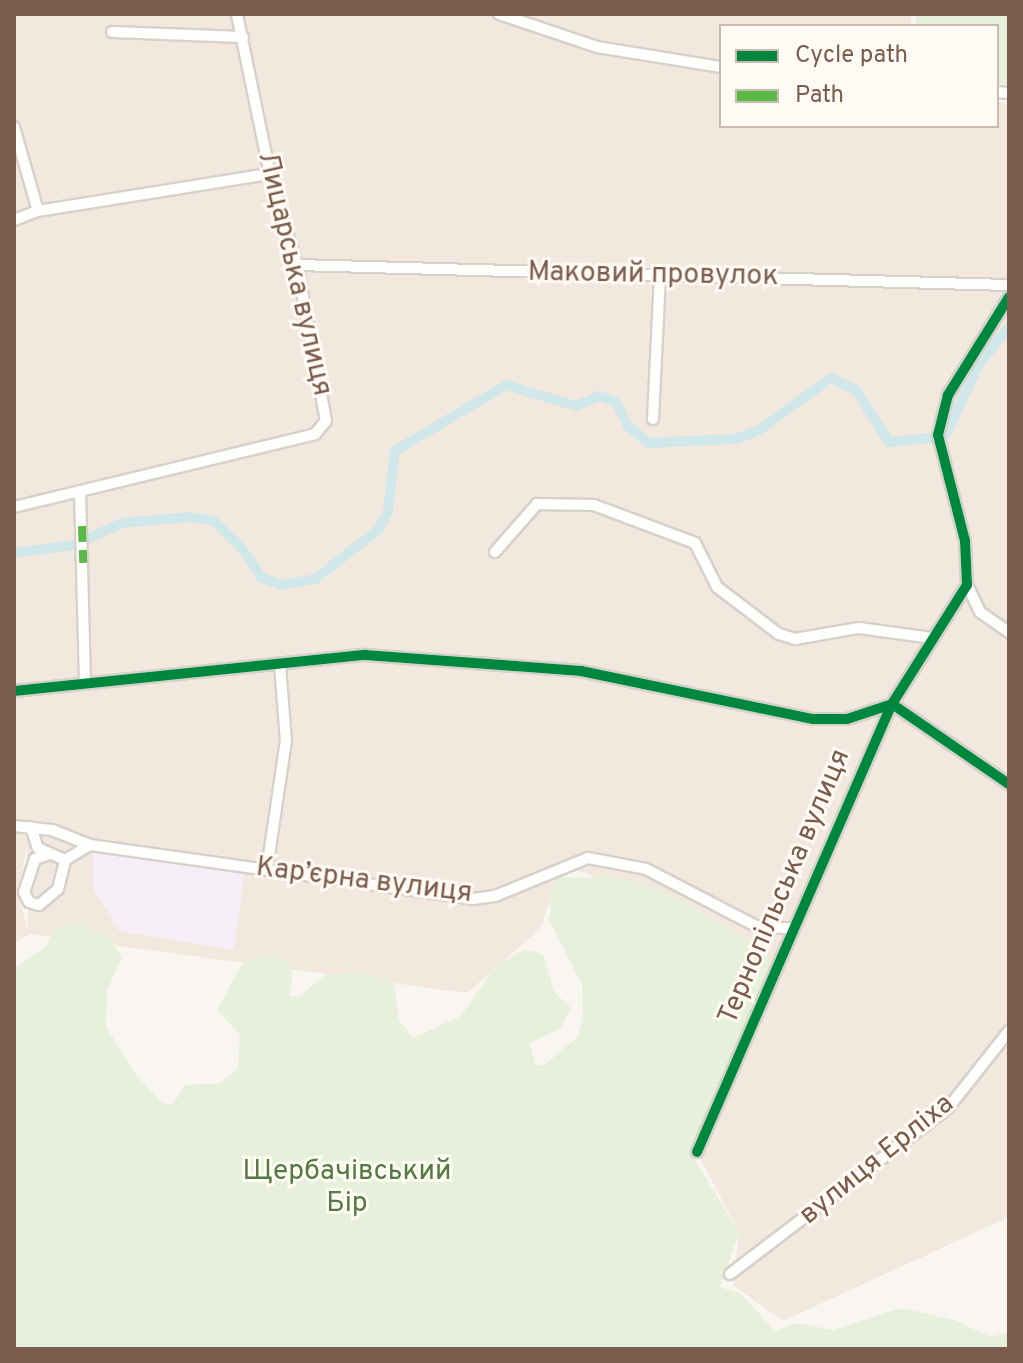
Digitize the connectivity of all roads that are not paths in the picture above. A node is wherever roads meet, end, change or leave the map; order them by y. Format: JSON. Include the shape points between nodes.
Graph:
{"nodes":[{"id":1,"x":237,"y":14,"type":"edge"},
{"id":2,"x":499,"y":14,"type":"edge"},
{"id":3,"x":112,"y":32,"type":"dead end"},
{"id":4,"x":243,"y":37,"type":"junction"},
{"id":5,"x":719,"y":67,"type":"edge"},
{"id":6,"x":14,"y":127,"type":"edge"},
{"id":7,"x":270,"y":174,"type":"junction"},
{"id":8,"x":38,"y":211,"type":"junction"},
{"id":9,"x":14,"y":220,"type":"edge"},
{"id":10,"x":297,"y":265,"type":"junction"},
{"id":11,"x":660,"y":276,"type":"junction"},
{"id":12,"x":1009,"y":285,"type":"edge"},
{"id":13,"x":1009,"y":297,"type":"edge"},
{"id":14,"x":653,"y":419,"type":"dead end"},
{"id":15,"x":80,"y":491,"type":"junction"},
{"id":16,"x":14,"y":507,"type":"edge"},
{"id":17,"x":495,"y":552,"type":"dead end"},
{"id":18,"x":967,"y":585,"type":"junction"},
{"id":19,"x":1009,"y":632,"type":"edge"},
{"id":20,"x":932,"y":638,"type":"junction"},
{"id":21,"x":280,"y":664,"type":"junction"},
{"id":22,"x":85,"y":683,"type":"junction"},
{"id":23,"x":14,"y":691,"type":"edge"},
{"id":24,"x":892,"y":704,"type":"junction"},
{"id":25,"x":1009,"y":784,"type":"edge"},
{"id":26,"x":14,"y":826,"type":"edge"},
{"id":27,"x":31,"y":827,"type":"junction"},
{"id":28,"x":90,"y":845,"type":"junction"},
{"id":29,"x":47,"y":855,"type":"junction"},
{"id":30,"x":65,"y":860,"type":"junction"},
{"id":31,"x":267,"y":869,"type":"junction"},
{"id":32,"x":792,"y":928,"type":"junction"},
{"id":33,"x":1009,"y":1031,"type":"edge"},
{"id":34,"x":697,"y":1152,"type":"dead end"},
{"id":35,"x":730,"y":1274,"type":"dead end"}],
"edges":[{"from":1,"to":4,"type":"street","name":"Лицарська вулиця"},
{"from":2,"to":5,"type":"street","via":[[597,47]]},
{"from":3,"to":4,"type":"street"},
{"from":4,"to":7,"type":"street","name":"Лицарська вулиця"},
{"from":6,"to":8,"type":"street"},
{"from":7,"to":8,"type":"street"},
{"from":7,"to":10,"type":"street","name":"Лицарська вулиця"},
{"from":8,"to":9,"type":"street"},
{"from":10,"to":11,"type":"street","name":"Маковий провулок"},
{"from":10,"to":15,"type":"street","name":"Лицарська вулиця","via":[[326,421],[315,434]]},
{"from":11,"to":12,"type":"street","name":"Маковий провулок"},
{"from":11,"to":14,"type":"street"},
{"from":13,"to":18,"type":"street","via":[[948,395],[938,435],[965,541]]},
{"from":15,"to":16,"type":"street","name":"Лицарська вулиця"},
{"from":15,"to":22,"type":"street"},
{"from":17,"to":20,"type":"street","via":[[537,504],[567,500],[594,505],[695,543],[705,553],[717,587],[779,634],[795,639],[859,628]]},
{"from":18,"to":19,"type":"street","via":[[980,612]]},
{"from":18,"to":20,"type":"street","name":"Тернопільська вулиця"},
{"from":20,"to":24,"type":"street","name":"Тернопільська вулиця"},
{"from":21,"to":22,"type":"street"},
{"from":21,"to":24,"type":"street","via":[[365,655],[581,671],[813,719],[847,719]]},
{"from":21,"to":31,"type":"street","via":[[286,741]]},
{"from":22,"to":23,"type":"street"},
{"from":24,"to":25,"type":"street"},
{"from":24,"to":32,"type":"street","name":"Тернопільська вулиця"},
{"from":26,"to":27,"type":"street","name":"Кар’єрна вулиця"},
{"from":27,"to":28,"type":"street","name":"Кар’єрна вулиця"},
{"from":27,"to":29,"type":"street","via":[[38,848]]},
{"from":28,"to":30,"type":"street"},
{"from":28,"to":31,"type":"street","name":"Кар’єрна вулиця"},
{"from":29,"to":30,"type":"street"},
{"from":29,"to":30,"type":"street","via":[[35,859],[27,875],[29,902],[39,905],[58,889]]},
{"from":31,"to":32,"type":"street","name":"Кар’єрна вулиця","via":[[473,899],[495,896],[588,858],[646,869],[758,927]]},
{"from":32,"to":34,"type":"street","name":"Тернопільська вулиця"},
{"from":33,"to":35,"type":"street","name":"вулиця Ерліха","via":[[949,1107]]}]}
